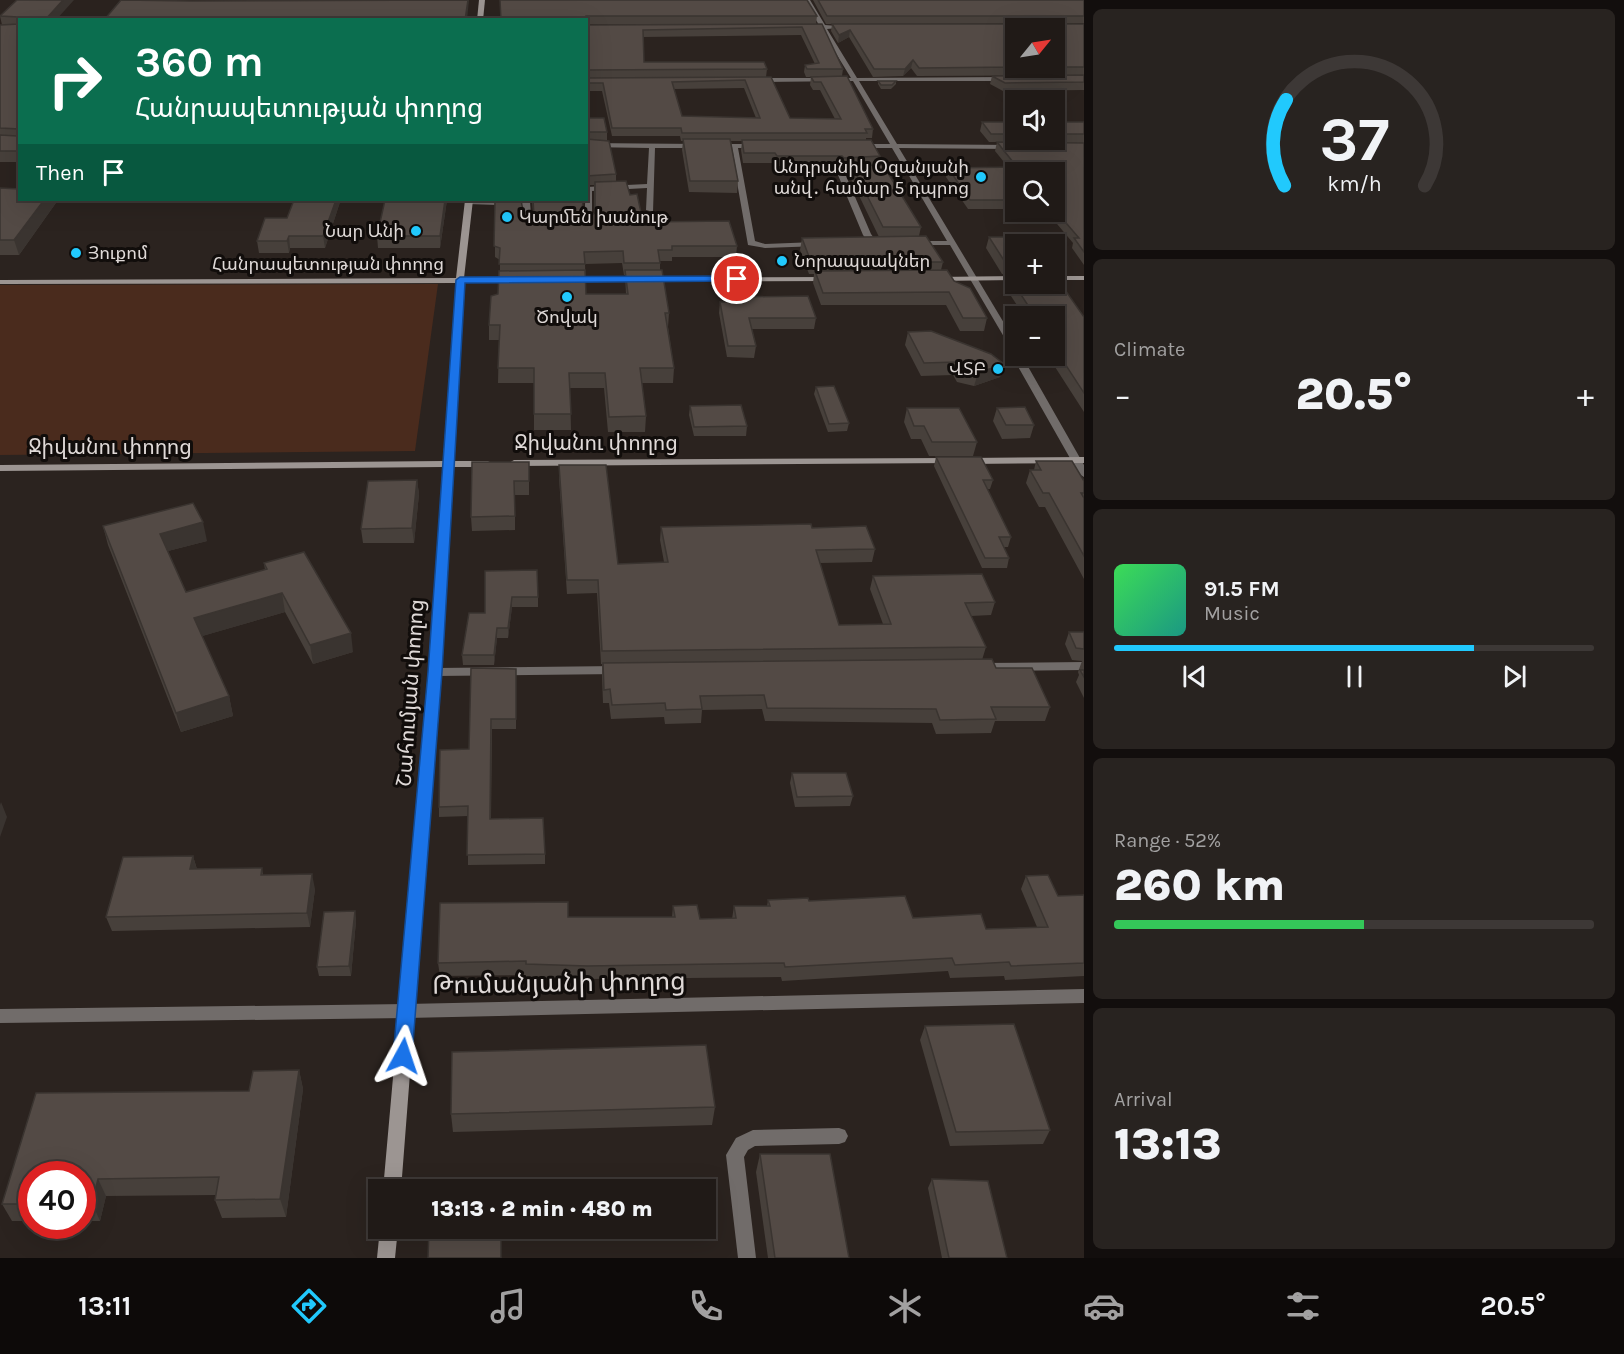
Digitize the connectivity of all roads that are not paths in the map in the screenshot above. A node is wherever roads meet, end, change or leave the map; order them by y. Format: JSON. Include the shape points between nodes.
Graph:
{"nodes":[{"id":1,"x":482,"y":0,"type":"edge"},
{"id":2,"x":807,"y":0,"type":"edge"},
{"id":3,"x":480,"y":18,"type":"edge"},
{"id":4,"x":799,"y":27,"type":"edge"},
{"id":5,"x":823,"y":27,"type":"junction"},
{"id":6,"x":858,"y":27,"type":"edge"},
{"id":7,"x":1015,"y":79,"type":"edge"},
{"id":8,"x":749,"y":80,"type":"edge"},
{"id":9,"x":854,"y":80,"type":"junction"},
{"id":10,"x":588,"y":145,"type":"edge"},
{"id":11,"x":652,"y":146,"type":"junction"},
{"id":12,"x":734,"y":146,"type":"junction"},
{"id":13,"x":769,"y":146,"type":"edge"},
{"id":14,"x":850,"y":146,"type":"edge"},
{"id":15,"x":896,"y":147,"type":"junction"},
{"id":16,"x":1005,"y":147,"type":"edge"},
{"id":17,"x":911,"y":172,"type":"junction"},
{"id":18,"x":650,"y":186,"type":"junction"},
{"id":19,"x":469,"y":201,"type":"edge"},
{"id":20,"x":650,"y":210,"type":"dead end"},
{"id":21,"x":576,"y":229,"type":"edge"},
{"id":22,"x":543,"y":230,"type":"edge"},
{"id":23,"x":863,"y":243,"type":"edge"},
{"id":24,"x":874,"y":243,"type":"junction"},
{"id":25,"x":910,"y":243,"type":"edge"},
{"id":26,"x":953,"y":243,"type":"junction"},
{"id":27,"x":830,"y":244,"type":"edge"},
{"id":28,"x":888,"y":244,"type":"edge"},
{"id":29,"x":1005,"y":278,"type":"edge"},
{"id":30,"x":1065,"y":278,"type":"edge"},
{"id":31,"x":1084,"y":278,"type":"edge"},
{"id":32,"x":844,"y":279,"type":"edge"},
{"id":33,"x":927,"y":279,"type":"edge"},
{"id":34,"x":974,"y":279,"type":"junction"},
{"id":35,"x":460,"y":280,"type":"junction"},
{"id":36,"x":523,"y":280,"type":"edge"},
{"id":37,"x":559,"y":280,"type":"edge"},
{"id":38,"x":0,"y":282,"type":"edge"},
{"id":39,"x":1005,"y":334,"type":"edge"},
{"id":40,"x":1023,"y":366,"type":"edge"},
{"id":41,"x":1080,"y":460,"type":"edge"},
{"id":42,"x":450,"y":464,"type":"junction"},
{"id":43,"x":0,"y":468,"type":"edge"},
{"id":44,"x":1084,"y":474,"type":"edge"},
{"id":45,"x":1084,"y":666,"type":"edge"},
{"id":46,"x":966,"y":667,"type":"edge"},
{"id":47,"x":636,"y":670,"type":"edge"},
{"id":48,"x":435,"y":672,"type":"junction"},
{"id":49,"x":1084,"y":996,"type":"edge"},
{"id":50,"x":406,"y":1011,"type":"junction"},
{"id":51,"x":0,"y":1016,"type":"edge"},
{"id":52,"x":839,"y":1137,"type":"dead end"},
{"id":53,"x":393,"y":1179,"type":"edge"},
{"id":54,"x":388,"y":1239,"type":"edge"},
{"id":55,"x":386,"y":1258,"type":"edge"},
{"id":56,"x":747,"y":1258,"type":"edge"}],
"edges":[{"from":1,"to":3,"type":"street"},
{"from":2,"to":5,"type":"street"},
{"from":4,"to":5,"type":"street"},
{"from":5,"to":6,"type":"street"},
{"from":5,"to":9,"type":"street"},
{"from":7,"to":9,"type":"street"},
{"from":8,"to":9,"type":"street"},
{"from":9,"to":15,"type":"street"},
{"from":10,"to":11,"type":"street"},
{"from":11,"to":12,"type":"street"},
{"from":11,"to":18,"type":"street"},
{"from":12,"to":13,"type":"street"},
{"from":12,"to":27,"type":"street","via":[[752,243]]},
{"from":14,"to":15,"type":"street"},
{"from":15,"to":16,"type":"street"},
{"from":15,"to":17,"type":"street"},
{"from":17,"to":24,"type":"street","via":[[843,173],[867,236]]},
{"from":17,"to":26,"type":"street"},
{"from":18,"to":20,"type":"street"},
{"from":18,"to":21,"type":"street","via":[[588,189],[588,224]]},
{"from":19,"to":22,"type":"street","via":[[527,204],[528,229]]},
{"from":19,"to":35,"type":"street","name":"Շահումյան փողոց"},
{"from":23,"to":24,"type":"street"},
{"from":24,"to":28,"type":"street"},
{"from":25,"to":26,"type":"street"},
{"from":26,"to":34,"type":"street"},
{"from":29,"to":34,"type":"street"},
{"from":30,"to":31,"type":"street"},
{"from":32,"to":37,"type":"street"},
{"from":33,"to":34,"type":"street"},
{"from":34,"to":39,"type":"street"},
{"from":35,"to":36,"type":"street","name":"Հանրապետության փողոց"},
{"from":35,"to":38,"type":"street","name":"Հանրապետության փողոց"},
{"from":35,"to":42,"type":"street","name":"Շահումյան փողոց"},
{"from":40,"to":41,"type":"street"},
{"from":41,"to":42,"type":"street","name":"Ջիվանու փողոց"},
{"from":41,"to":44,"type":"street"},
{"from":42,"to":43,"type":"street","name":"Ջիվանու փողոց"},
{"from":42,"to":48,"type":"street","name":"Շահումյան փողոց"},
{"from":45,"to":46,"type":"street"},
{"from":47,"to":48,"type":"street"},
{"from":48,"to":50,"type":"street","name":"Շահումյան փողոց"},
{"from":49,"to":50,"type":"street","name":"Թումանյանի փողոց"},
{"from":50,"to":51,"type":"street","name":"Թումանյանի փողոց"},
{"from":50,"to":53,"type":"street","name":"Շահումյան փողոց"},
{"from":52,"to":56,"type":"street","via":[[753,1138],[742,1144],[735,1155]]},
{"from":54,"to":55,"type":"street"}]}
